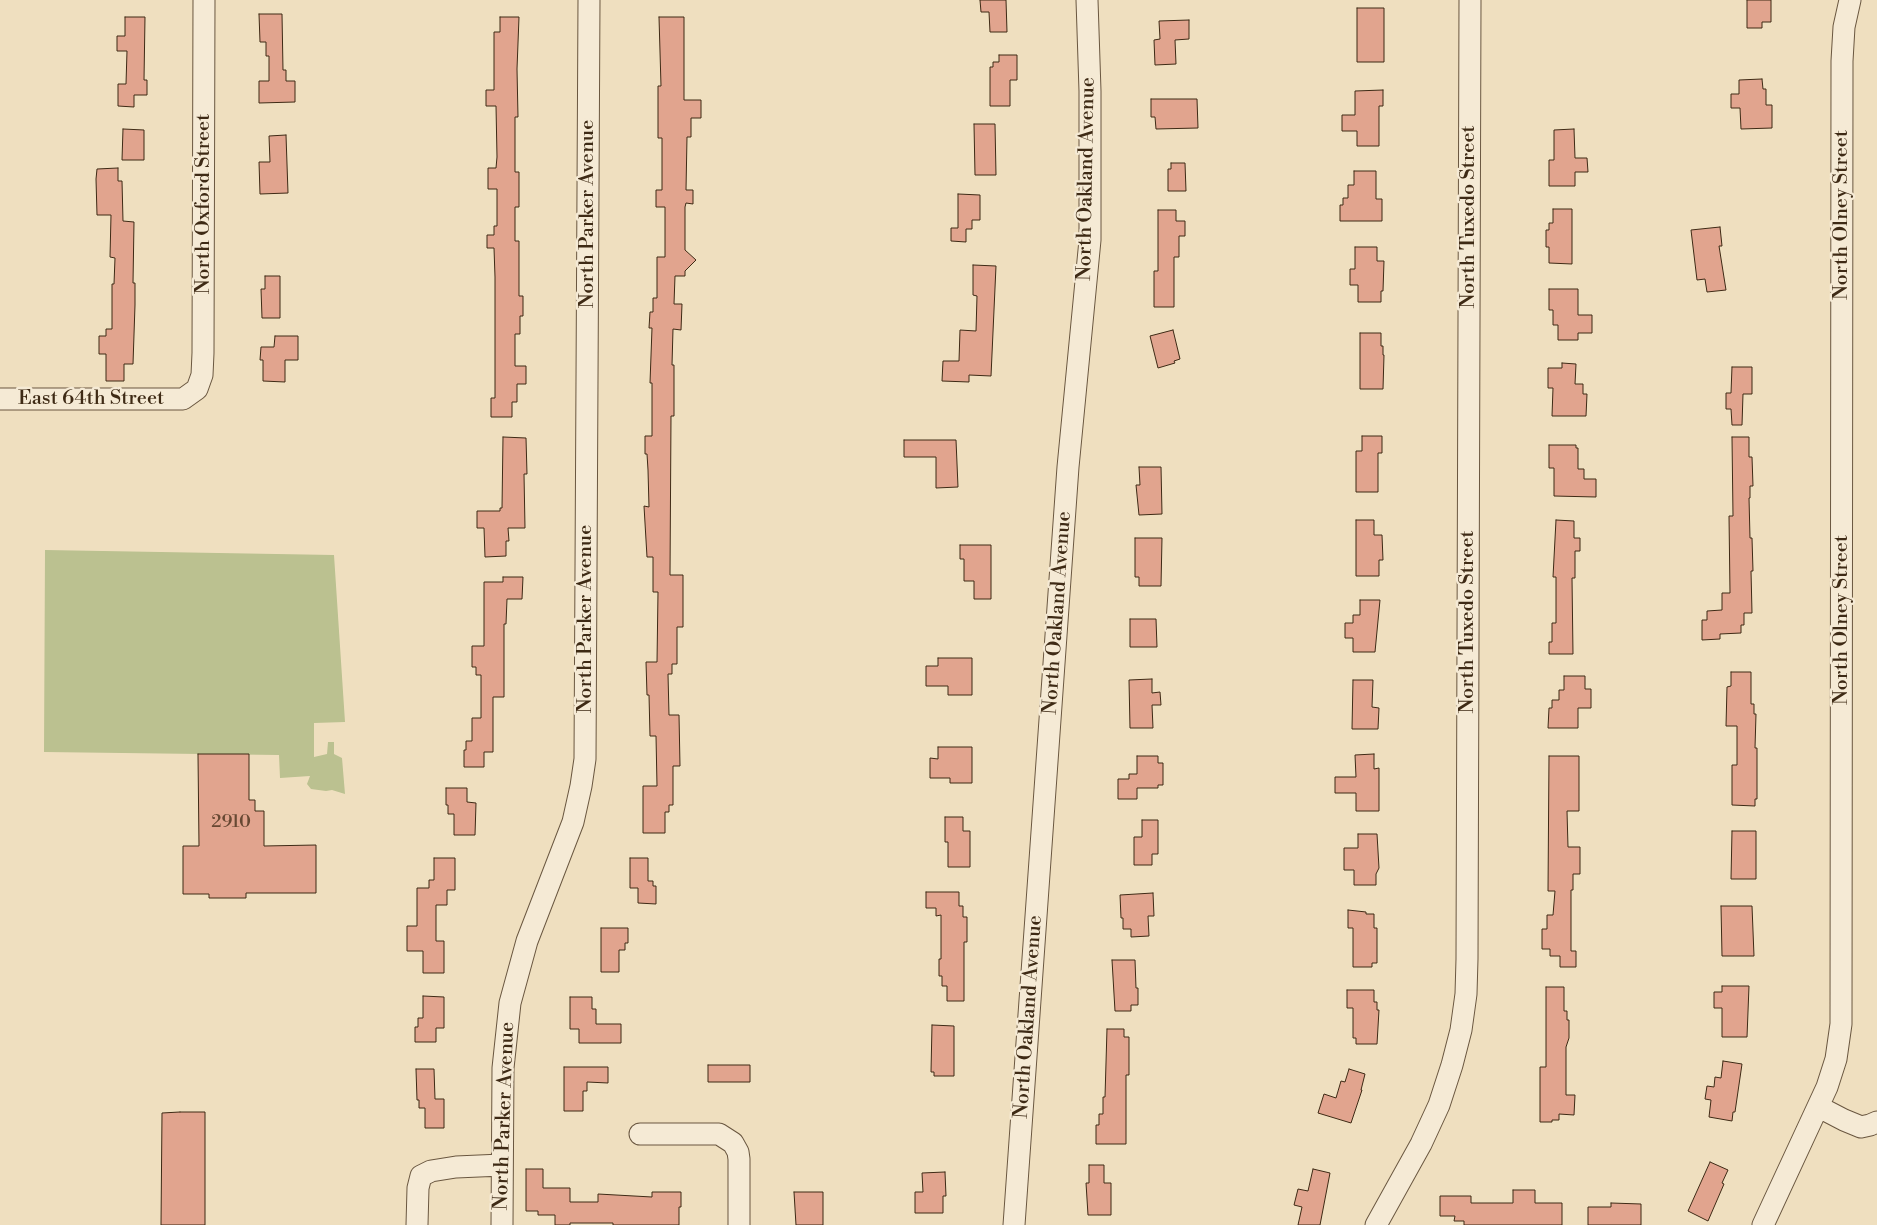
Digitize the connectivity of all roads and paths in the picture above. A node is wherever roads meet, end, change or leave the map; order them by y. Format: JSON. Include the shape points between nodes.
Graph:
{"nodes":[{"id":1,"x":204,"y":0,"type":"edge"},
{"id":2,"x":589,"y":0,"type":"edge"},
{"id":3,"x":1087,"y":0,"type":"edge"},
{"id":4,"x":1470,"y":0,"type":"edge"},
{"id":5,"x":1850,"y":0,"type":"edge"},
{"id":6,"x":0,"y":399,"type":"edge"},
{"id":7,"x":183,"y":399,"type":"joint"},
{"id":8,"x":1819,"y":1106,"type":"junction"},
{"id":9,"x":1877,"y":1122,"type":"edge"},
{"id":10,"x":640,"y":1134,"type":"dead end"},
{"id":11,"x":502,"y":1166,"type":"junction"},
{"id":12,"x":417,"y":1225,"type":"edge"},
{"id":13,"x":502,"y":1225,"type":"edge"},
{"id":14,"x":739,"y":1225,"type":"edge"},
{"id":15,"x":1014,"y":1225,"type":"edge"},
{"id":16,"x":1376,"y":1225,"type":"edge"},
{"id":17,"x":1763,"y":1225,"type":"edge"}],
"edges":[{"from":1,"to":7,"type":"street","name":"North Oxford Street","via":[[202,375],[197,389]]},
{"from":2,"to":11,"type":"street","name":"North Parker Avenue","via":[[585,759],[573,822],[527,942],[510,1003],[503,1068]]},
{"from":3,"to":15,"type":"street","name":"North Oakland Avenue","via":[[1090,240],[1068,467]]},
{"from":4,"to":16,"type":"street","name":"North Tuxedo Street","via":[[1466,994],[1452,1065],[1439,1105]]},
{"from":5,"to":8,"type":"street","name":"North Olney Street","via":[[1842,61],[1842,1010],[1836,1058]]},
{"from":6,"to":7,"type":"street","name":"East 64th Street"},
{"from":8,"to":9,"type":"street","via":[[1861,1127]]},
{"from":8,"to":17,"type":"street","name":"North Olney Street"},
{"from":10,"to":14,"type":"street","via":[[719,1134],[733,1143],[740,1159]]},
{"from":11,"to":12,"type":"street","via":[[456,1167],[421,1176]]},
{"from":11,"to":13,"type":"street","name":"North Parker Avenue"}]}
